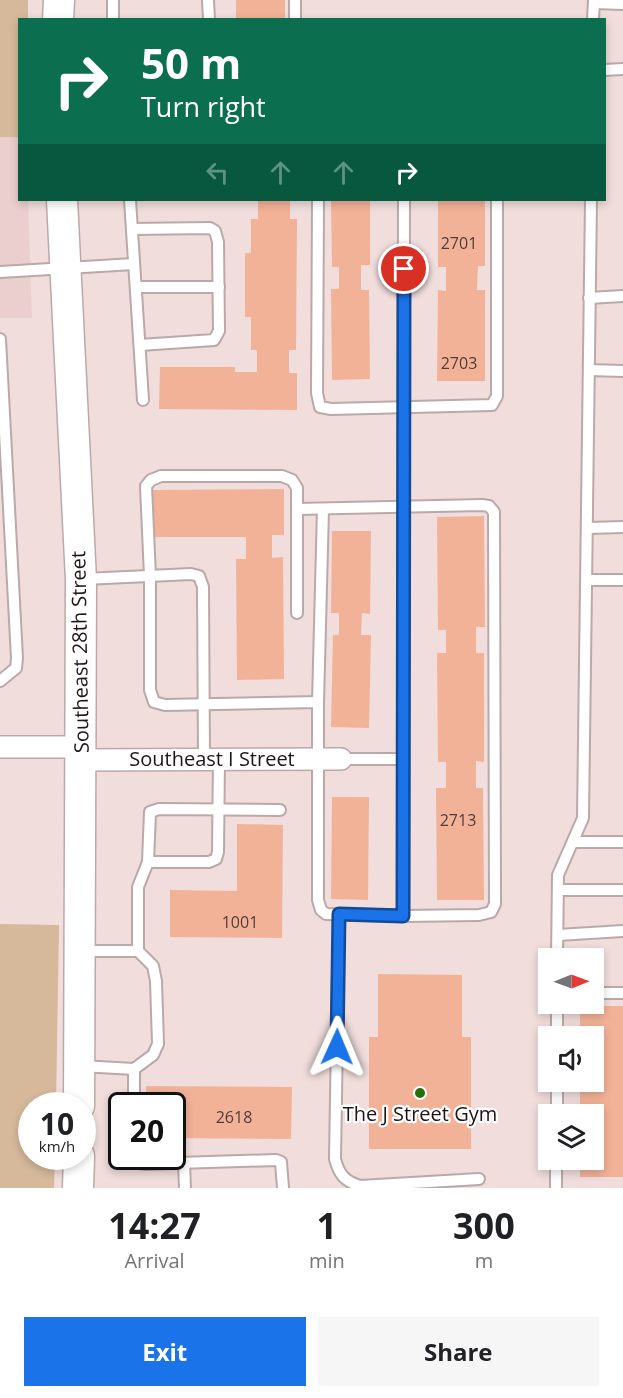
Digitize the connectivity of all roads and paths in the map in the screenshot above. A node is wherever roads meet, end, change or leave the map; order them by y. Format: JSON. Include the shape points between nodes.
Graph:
{"nodes":[{"id":1,"x":58,"y":0,"type":"edge"},
{"id":2,"x":113,"y":0,"type":"edge"},
{"id":3,"x":208,"y":0,"type":"edge"},
{"id":4,"x":295,"y":0,"type":"edge"},
{"id":5,"x":594,"y":1,"type":"edge"},
{"id":6,"x":623,"y":4,"type":"edge"},
{"id":7,"x":58,"y":18,"type":"edge"},
{"id":8,"x":113,"y":18,"type":"edge"},
{"id":9,"x":209,"y":18,"type":"edge"},
{"id":10,"x":295,"y":18,"type":"edge"},
{"id":11,"x":593,"y":18,"type":"edge"},
{"id":12,"x":623,"y":69,"type":"edge"},
{"id":13,"x":606,"y":70,"type":"edge"},
{"id":14,"x":62,"y":201,"type":"edge"},
{"id":15,"x":130,"y":201,"type":"edge"},
{"id":16,"x":318,"y":201,"type":"edge"},
{"id":17,"x":404,"y":201,"type":"edge"},
{"id":18,"x":497,"y":201,"type":"edge"},
{"id":19,"x":591,"y":201,"type":"edge"},
{"id":20,"x":132,"y":229,"type":"junction"},
{"id":21,"x":134,"y":264,"type":"junction"},
{"id":22,"x":64,"y":269,"type":"junction"},
{"id":23,"x":0,"y":272,"type":"edge"},
{"id":24,"x":219,"y":286,"type":"junction"},
{"id":25,"x":136,"y":287,"type":"junction"},
{"id":26,"x":623,"y":296,"type":"edge"},
{"id":27,"x":590,"y":298,"type":"junction"},
{"id":28,"x":0,"y":339,"type":"edge"},
{"id":29,"x":140,"y":345,"type":"junction"},
{"id":30,"x":589,"y":370,"type":"junction"},
{"id":31,"x":623,"y":371,"type":"edge"},
{"id":32,"x":143,"y":400,"type":"dead end"},
{"id":33,"x":404,"y":409,"type":"junction"},
{"id":34,"x":4,"y":495,"type":"edge"},
{"id":35,"x":403,"y":507,"type":"junction"},
{"id":36,"x":297,"y":509,"type":"junction"},
{"id":37,"x":323,"y":509,"type":"junction"},
{"id":38,"x":623,"y":527,"type":"edge"},
{"id":39,"x":587,"y":528,"type":"junction"},
{"id":40,"x":150,"y":576,"type":"junction"},
{"id":41,"x":81,"y":579,"type":"junction"},
{"id":42,"x":587,"y":580,"type":"junction"},
{"id":43,"x":623,"y":580,"type":"edge"},
{"id":44,"x":297,"y":613,"type":"dead end"},
{"id":45,"x":0,"y":681,"type":"edge"},
{"id":46,"x":318,"y":702,"type":"junction"},
{"id":47,"x":204,"y":704,"type":"junction"},
{"id":48,"x":0,"y":747,"type":"edge"},
{"id":49,"x":82,"y":753,"type":"junction"},
{"id":50,"x":211,"y":759,"type":"junction"},
{"id":51,"x":319,"y":759,"type":"junction"},
{"id":52,"x":341,"y":759,"type":"joint"},
{"id":53,"x":403,"y":759,"type":"junction"},
{"id":54,"x":219,"y":810,"type":"junction"},
{"id":55,"x":280,"y":810,"type":"dead end"},
{"id":56,"x":573,"y":842,"type":"junction"},
{"id":57,"x":623,"y":842,"type":"edge"},
{"id":58,"x":148,"y":862,"type":"junction"},
{"id":59,"x":558,"y":890,"type":"junction"},
{"id":60,"x":623,"y":890,"type":"edge"},
{"id":61,"x":339,"y":914,"type":"junction"},
{"id":62,"x":403,"y":916,"type":"junction"},
{"id":63,"x":623,"y":931,"type":"edge"},
{"id":64,"x":558,"y":935,"type":"junction"},
{"id":65,"x":557,"y":948,"type":"edge"},
{"id":66,"x":80,"y":951,"type":"junction"},
{"id":67,"x":138,"y":951,"type":"junction"},
{"id":68,"x":604,"y":993,"type":"edge"},
{"id":69,"x":623,"y":993,"type":"edge"},
{"id":70,"x":80,"y":1066,"type":"junction"},
{"id":71,"x":134,"y":1069,"type":"junction"},
{"id":72,"x":79,"y":1092,"type":"edge"},
{"id":73,"x":134,"y":1092,"type":"edge"},
{"id":74,"x":186,"y":1163,"type":"edge"},
{"id":75,"x":79,"y":1170,"type":"edge"},
{"id":76,"x":184,"y":1170,"type":"edge"},
{"id":77,"x":556,"y":1170,"type":"edge"},
{"id":78,"x":479,"y":1179,"type":"dead end"},
{"id":79,"x":360,"y":1187,"type":"edge"},
{"id":80,"x":78,"y":1188,"type":"edge"},
{"id":81,"x":185,"y":1188,"type":"edge"},
{"id":82,"x":283,"y":1188,"type":"edge"},
{"id":83,"x":556,"y":1188,"type":"edge"}],
"edges":[{"from":1,"to":7,"type":"main road"},
{"from":2,"to":8,"type":"lane"},
{"from":3,"to":9,"type":"lane"},
{"from":4,"to":10,"type":"lane"},
{"from":5,"to":6,"type":"lane"},
{"from":5,"to":11,"type":"lane"},
{"from":12,"to":13,"type":"lane"},
{"from":14,"to":22,"type":"main road","name":"Southeast 28th Street"},
{"from":15,"to":20,"type":"lane"},
{"from":16,"to":33,"type":"lane","via":[[320,407]]},
{"from":17,"to":33,"type":"lane"},
{"from":18,"to":33,"type":"lane","via":[[497,396],[492,405]]},
{"from":19,"to":27,"type":"lane"},
{"from":20,"to":21,"type":"lane"},
{"from":20,"to":24,"type":"lane","via":[[215,231]]},
{"from":21,"to":22,"type":"lane"},
{"from":21,"to":25,"type":"lane"},
{"from":22,"to":23,"type":"lane"},
{"from":22,"to":41,"type":"main road","name":"Southeast 28th Street"},
{"from":24,"to":25,"type":"lane"},
{"from":24,"to":29,"type":"lane","via":[[219,331],[214,340]]},
{"from":25,"to":29,"type":"lane"},
{"from":26,"to":27,"type":"lane"},
{"from":27,"to":30,"type":"lane"},
{"from":28,"to":34,"type":"lane"},
{"from":29,"to":32,"type":"lane"},
{"from":30,"to":31,"type":"lane"},
{"from":30,"to":39,"type":"lane"},
{"from":33,"to":35,"type":"lane"},
{"from":34,"to":45,"type":"lane","via":[[17,658],[16,668]]},
{"from":35,"to":37,"type":"lane"},
{"from":35,"to":53,"type":"lane"},
{"from":35,"to":62,"type":"lane","via":[[482,505],[489,506],[496,520],[495,904],[491,912],[479,915]]},
{"from":36,"to":37,"type":"lane"},
{"from":36,"to":40,"type":"lane","via":[[297,488],[292,480],[282,476],[161,476],[151,480],[146,486]]},
{"from":36,"to":44,"type":"lane"},
{"from":37,"to":46,"type":"lane"},
{"from":38,"to":39,"type":"lane"},
{"from":39,"to":42,"type":"lane"},
{"from":40,"to":41,"type":"lane"},
{"from":40,"to":47,"type":"lane","via":[[150,690],[154,702]]},
{"from":40,"to":47,"type":"lane","via":[[200,576]]},
{"from":41,"to":49,"type":"main road","name":"Southeast 28th Street"},
{"from":42,"to":43,"type":"lane"},
{"from":42,"to":56,"type":"lane","via":[[583,818]]},
{"from":46,"to":47,"type":"lane"},
{"from":46,"to":51,"type":"lane"},
{"from":47,"to":50,"type":"lane"},
{"from":48,"to":49,"type":"street","name":"Southeast I Street"},
{"from":49,"to":50,"type":"street","name":"Southeast I Street"},
{"from":49,"to":66,"type":"main road","name":"Southeast 28th Street"},
{"from":50,"to":51,"type":"street","name":"Southeast I Street"},
{"from":50,"to":54,"type":"lane"},
{"from":51,"to":52,"type":"street","name":"Southeast I Street"},
{"from":51,"to":61,"type":"lane","via":[[318,900],[321,910]]},
{"from":52,"to":53,"type":"lane"},
{"from":53,"to":62,"type":"lane"},
{"from":54,"to":55,"type":"lane"},
{"from":54,"to":58,"type":"lane","via":[[216,859]]},
{"from":54,"to":58,"type":"lane","via":[[159,808],[150,812]]},
{"from":56,"to":57,"type":"lane"},
{"from":56,"to":59,"type":"lane","via":[[558,875]]},
{"from":58,"to":67,"type":"lane","via":[[138,887]]},
{"from":59,"to":60,"type":"lane"},
{"from":59,"to":64,"type":"lane"},
{"from":61,"to":62,"type":"lane"},
{"from":61,"to":79,"type":"lane","via":[[335,1159],[339,1174]]},
{"from":63,"to":64,"type":"lane"},
{"from":64,"to":65,"type":"lane"},
{"from":66,"to":67,"type":"lane"},
{"from":66,"to":70,"type":"main road","name":"Southeast 28th Street"},
{"from":67,"to":71,"type":"lane","via":[[153,966],[158,1044],[153,1055]]},
{"from":68,"to":69,"type":"lane"},
{"from":70,"to":71,"type":"lane"},
{"from":70,"to":72,"type":"main road","name":"Southeast 28th Street"},
{"from":71,"to":73,"type":"lane"},
{"from":74,"to":82,"type":"lane","via":[[276,1160],[281,1162],[284,1172]]},
{"from":75,"to":80,"type":"main road"},
{"from":76,"to":81,"type":"lane"},
{"from":77,"to":83,"type":"lane"},
{"from":78,"to":79,"type":"lane"}]}
